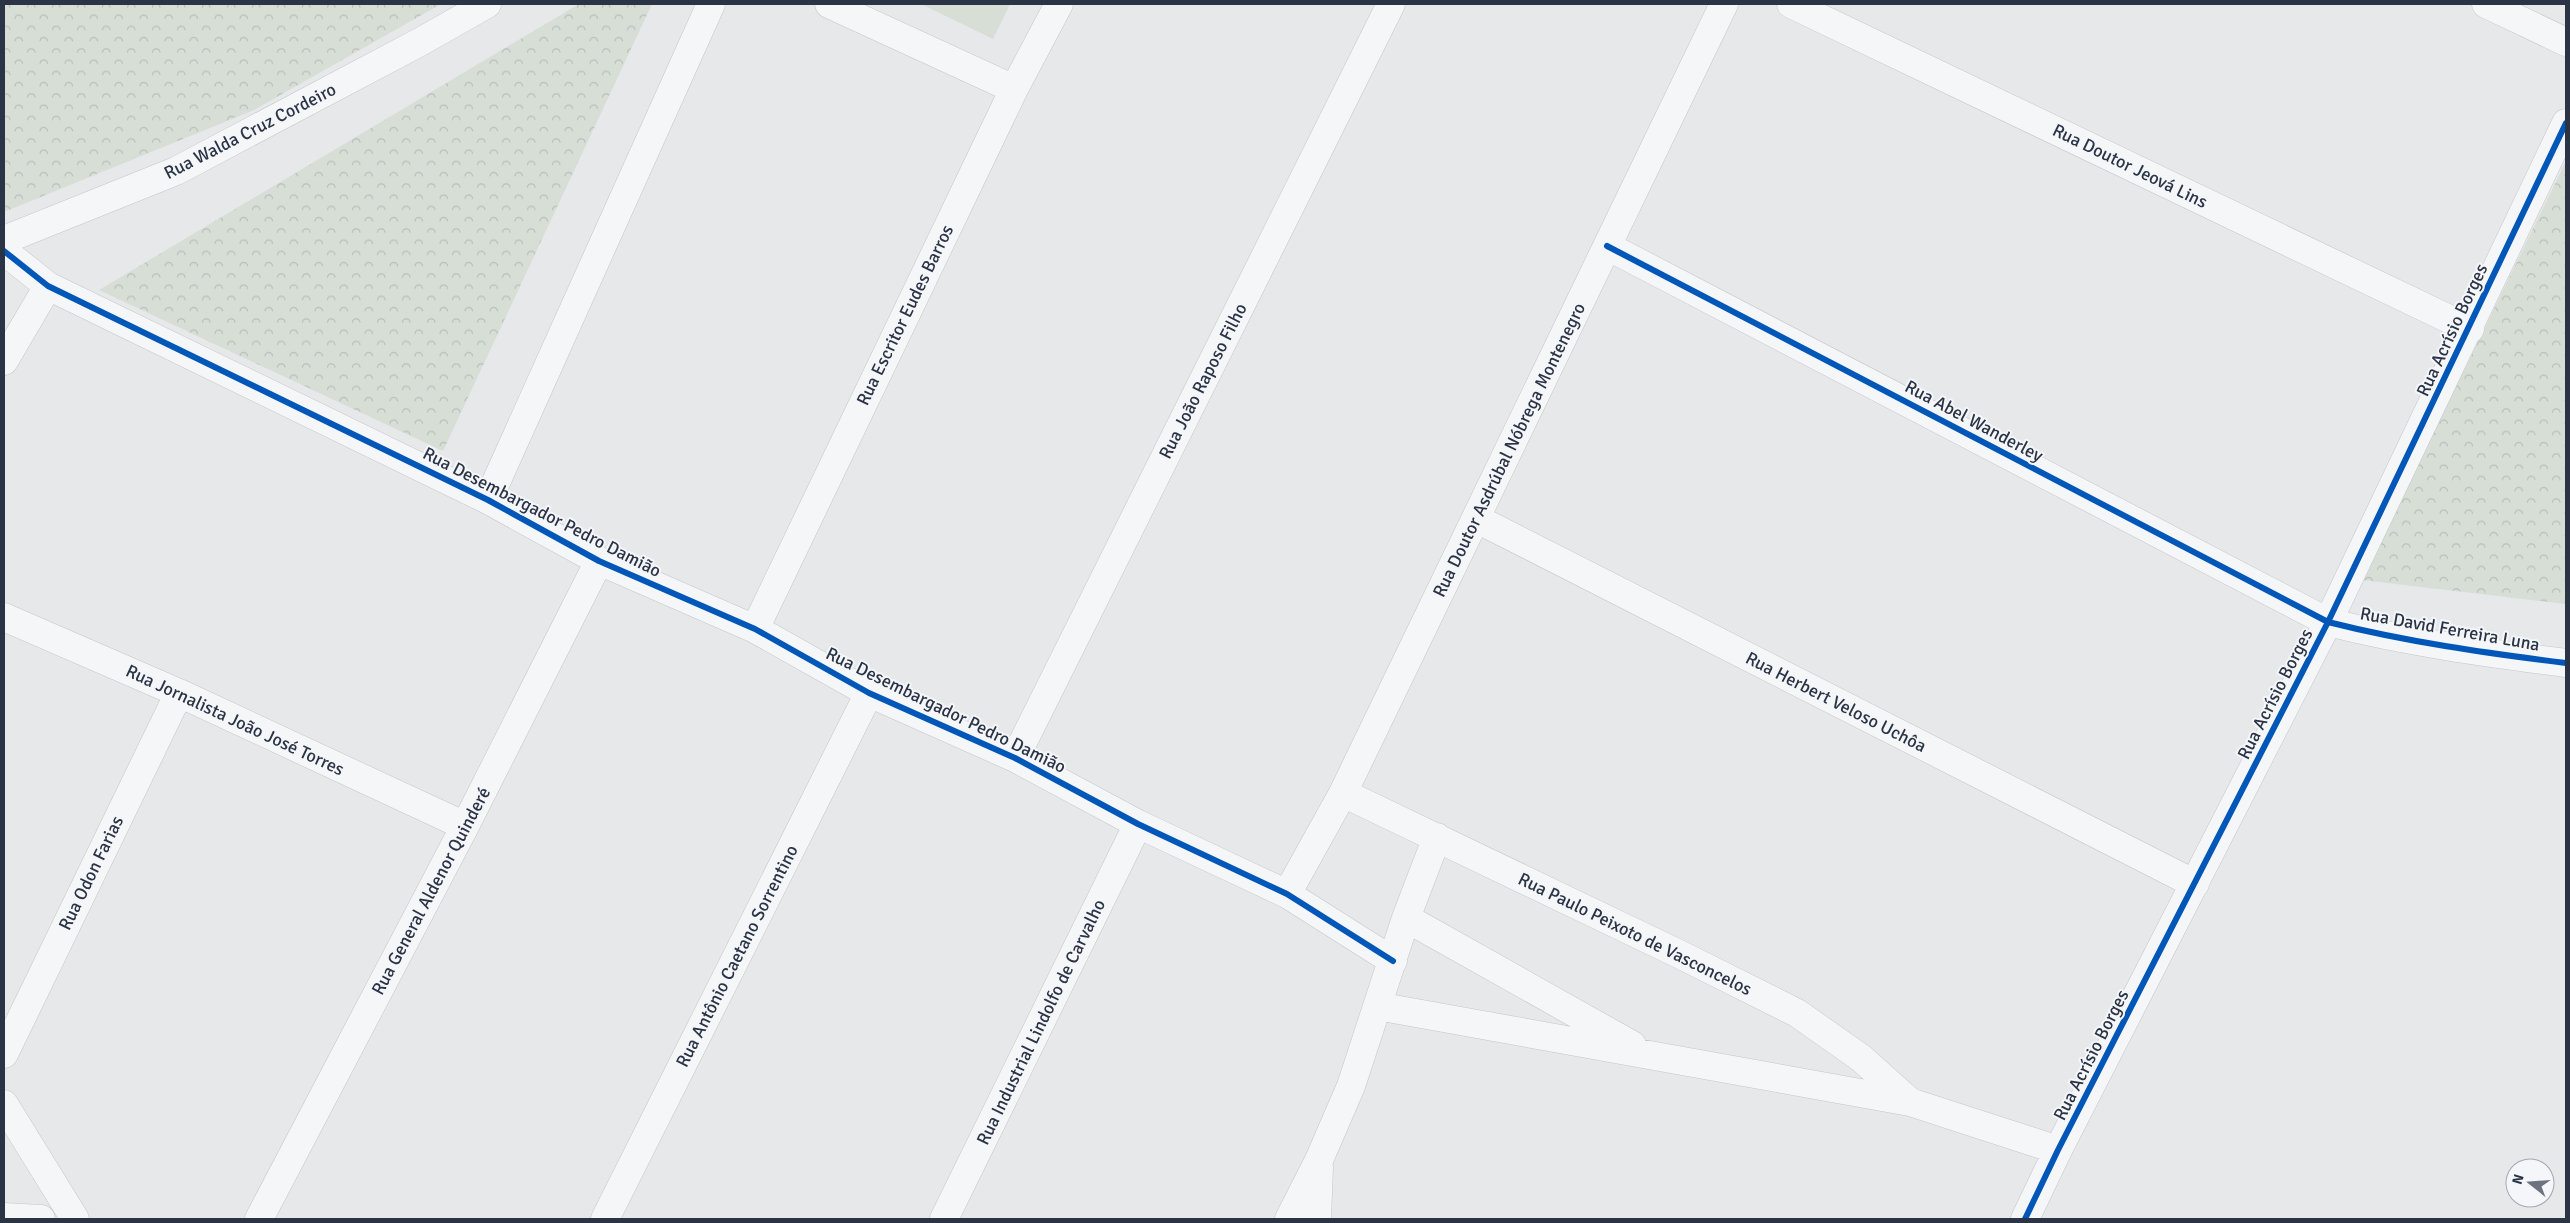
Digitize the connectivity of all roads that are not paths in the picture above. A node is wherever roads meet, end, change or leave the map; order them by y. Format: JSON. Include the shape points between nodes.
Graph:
{"nodes":[{"id":1,"x":487,"y":4,"type":"edge"},
{"id":2,"x":711,"y":4,"type":"edge"},
{"id":3,"x":829,"y":4,"type":"edge"},
{"id":4,"x":1059,"y":4,"type":"edge"},
{"id":5,"x":1391,"y":4,"type":"edge"},
{"id":6,"x":1724,"y":4,"type":"edge"},
{"id":7,"x":1791,"y":4,"type":"edge"},
{"id":8,"x":2486,"y":4,"type":"edge"},
{"id":9,"x":2566,"y":42,"type":"edge"},
{"id":10,"x":1014,"y":89,"type":"junction"},
{"id":11,"x":2566,"y":123,"type":"edge"},
{"id":12,"x":4,"y":240,"type":"edge"},
{"id":13,"x":1606,"y":246,"type":"junction"},
{"id":14,"x":4,"y":252,"type":"edge"},
{"id":15,"x":48,"y":286,"type":"junction"},
{"id":16,"x":2470,"y":329,"type":"junction"},
{"id":17,"x":4,"y":361,"type":"edge"},
{"id":18,"x":488,"y":500,"type":"junction"},
{"id":19,"x":1477,"y":519,"type":"junction"},
{"id":20,"x":599,"y":561,"type":"junction"},
{"id":21,"x":4,"y":616,"type":"edge"},
{"id":22,"x":2328,"y":622,"type":"junction"},
{"id":23,"x":755,"y":629,"type":"junction"},
{"id":24,"x":2566,"y":663,"type":"edge"},
{"id":25,"x":179,"y":693,"type":"junction"},
{"id":26,"x":869,"y":693,"type":"junction"},
{"id":27,"x":1015,"y":758,"type":"junction"},
{"id":28,"x":1343,"y":793,"type":"junction"},
{"id":29,"x":1138,"y":824,"type":"junction"},
{"id":30,"x":465,"y":826,"type":"junction"},
{"id":31,"x":1437,"y":837,"type":"junction"},
{"id":32,"x":2195,"y":884,"type":"junction"},
{"id":33,"x":1287,"y":894,"type":"junction"},
{"id":34,"x":1406,"y":918,"type":"junction"},
{"id":35,"x":1393,"y":960,"type":"junction"},
{"id":36,"x":1377,"y":1006,"type":"junction"},
{"id":37,"x":4,"y":1054,"type":"edge"},
{"id":38,"x":1650,"y":1056,"type":"junction"},
{"id":39,"x":1910,"y":1102,"type":"junction"},
{"id":40,"x":4,"y":1104,"type":"edge"},
{"id":41,"x":2058,"y":1150,"type":"junction"},
{"id":42,"x":1319,"y":1160,"type":"junction"},
{"id":43,"x":57,"y":1189,"type":"junction"},
{"id":44,"x":4,"y":1217,"type":"edge"},
{"id":45,"x":41,"y":1219,"type":"edge"},
{"id":46,"x":55,"y":1219,"type":"edge"},
{"id":47,"x":75,"y":1219,"type":"edge"},
{"id":48,"x":259,"y":1219,"type":"edge"},
{"id":49,"x":605,"y":1219,"type":"edge"},
{"id":50,"x":944,"y":1219,"type":"edge"},
{"id":51,"x":1289,"y":1219,"type":"edge"},
{"id":52,"x":1317,"y":1219,"type":"edge"},
{"id":53,"x":2025,"y":1219,"type":"edge"}],
"edges":[{"from":1,"to":12,"type":"street","name":"Rua Walda Cruz Cordeiro","via":[[176,171]]},
{"from":2,"to":18,"type":"street"},
{"from":3,"to":10,"type":"street"},
{"from":4,"to":10,"type":"street","name":"Rua Escritor Eudes Barros"},
{"from":5,"to":27,"type":"street","name":"Rua João Raposo Filho"},
{"from":6,"to":13,"type":"street","name":"Rua Doutor Asdrúbal Nóbrega Montenegro"},
{"from":7,"to":16,"type":"street","name":"Rua Doutor Jeová Lins"},
{"from":8,"to":9,"type":"street"},
{"from":10,"to":23,"type":"street","name":"Rua Escritor Eudes Barros"},
{"from":11,"to":16,"type":"street","name":"Rua Acrísio Borges"},
{"from":13,"to":19,"type":"street","name":"Rua Doutor Asdrúbal Nóbrega Montenegro"},
{"from":13,"to":22,"type":"street","name":"Rua Abel Wanderley"},
{"from":14,"to":15,"type":"street","name":"Rua Desembargador Pedro Damião"},
{"from":15,"to":17,"type":"street"},
{"from":15,"to":18,"type":"street","name":"Rua Desembargador Pedro Damião"},
{"from":16,"to":22,"type":"street","name":"Rua Acrísio Borges"},
{"from":18,"to":20,"type":"street","name":"Rua Desembargador Pedro Damião"},
{"from":19,"to":28,"type":"street","name":"Rua Doutor Asdrúbal Nóbrega Montenegro"},
{"from":19,"to":32,"type":"street","name":"Rua Herbert Veloso Uchôa"},
{"from":20,"to":23,"type":"street","name":"Rua Desembargador Pedro Damião"},
{"from":20,"to":30,"type":"street","name":"Rua General Aldenor Quinderé"},
{"from":21,"to":25,"type":"street","name":"Rua Jornalista João José Torres"},
{"from":22,"to":24,"type":"street","name":"Rua David Ferreira Luna","via":[[2391,638]]},
{"from":22,"to":32,"type":"street","name":"Rua Acrísio Borges"},
{"from":23,"to":26,"type":"street","name":"Rua Desembargador Pedro Damião"},
{"from":25,"to":30,"type":"street","name":"Rua Jornalista João José Torres"},
{"from":25,"to":37,"type":"street","name":"Rua Odon Farias"},
{"from":26,"to":27,"type":"street","name":"Rua Desembargador Pedro Damião"},
{"from":26,"to":49,"type":"street","name":"Rua Antônio Caetano Sorrentino"},
{"from":27,"to":29,"type":"street","name":"Rua Desembargador Pedro Damião"},
{"from":28,"to":31,"type":"street","name":"Rua Paulo Peixoto de Vasconcelos"},
{"from":28,"to":33,"type":"street","name":"Rua Doutor Asdrúbal Nóbrega Montenegro"},
{"from":29,"to":33,"type":"street","name":"Rua Desembargador Pedro Damião"},
{"from":29,"to":50,"type":"street","name":"Rua Industrial Lindolfo de Carvalho"},
{"from":30,"to":48,"type":"street","name":"Rua General Aldenor Quinderé"},
{"from":31,"to":34,"type":"street"},
{"from":31,"to":39,"type":"street","name":"Rua Paulo Peixoto de Vasconcelos","via":[[1797,1014],[1861,1058]]},
{"from":32,"to":41,"type":"street","name":"Rua Acrísio Borges"},
{"from":33,"to":35,"type":"street","name":"Rua Desembargador Pedro Damião"},
{"from":34,"to":35,"type":"street"},
{"from":34,"to":38,"type":"street","name":"Rua Paulo Peixoto de Vasconcelos"},
{"from":35,"to":36,"type":"street"},
{"from":36,"to":38,"type":"street","name":"Rua Paulo Peixoto de Vasconcelos"},
{"from":36,"to":42,"type":"street","via":[[1351,1086]]},
{"from":38,"to":39,"type":"street","name":"Rua Paulo Peixoto de Vasconcelos"},
{"from":39,"to":41,"type":"street","name":"Rua Paulo Peixoto de Vasconcelos"},
{"from":40,"to":43,"type":"street"},
{"from":41,"to":53,"type":"street","name":"Rua Acrísio Borges"},
{"from":42,"to":51,"type":"street"},
{"from":42,"to":52,"type":"street"},
{"from":43,"to":46,"type":"street"},
{"from":43,"to":47,"type":"street"},
{"from":44,"to":45,"type":"street"}]}
